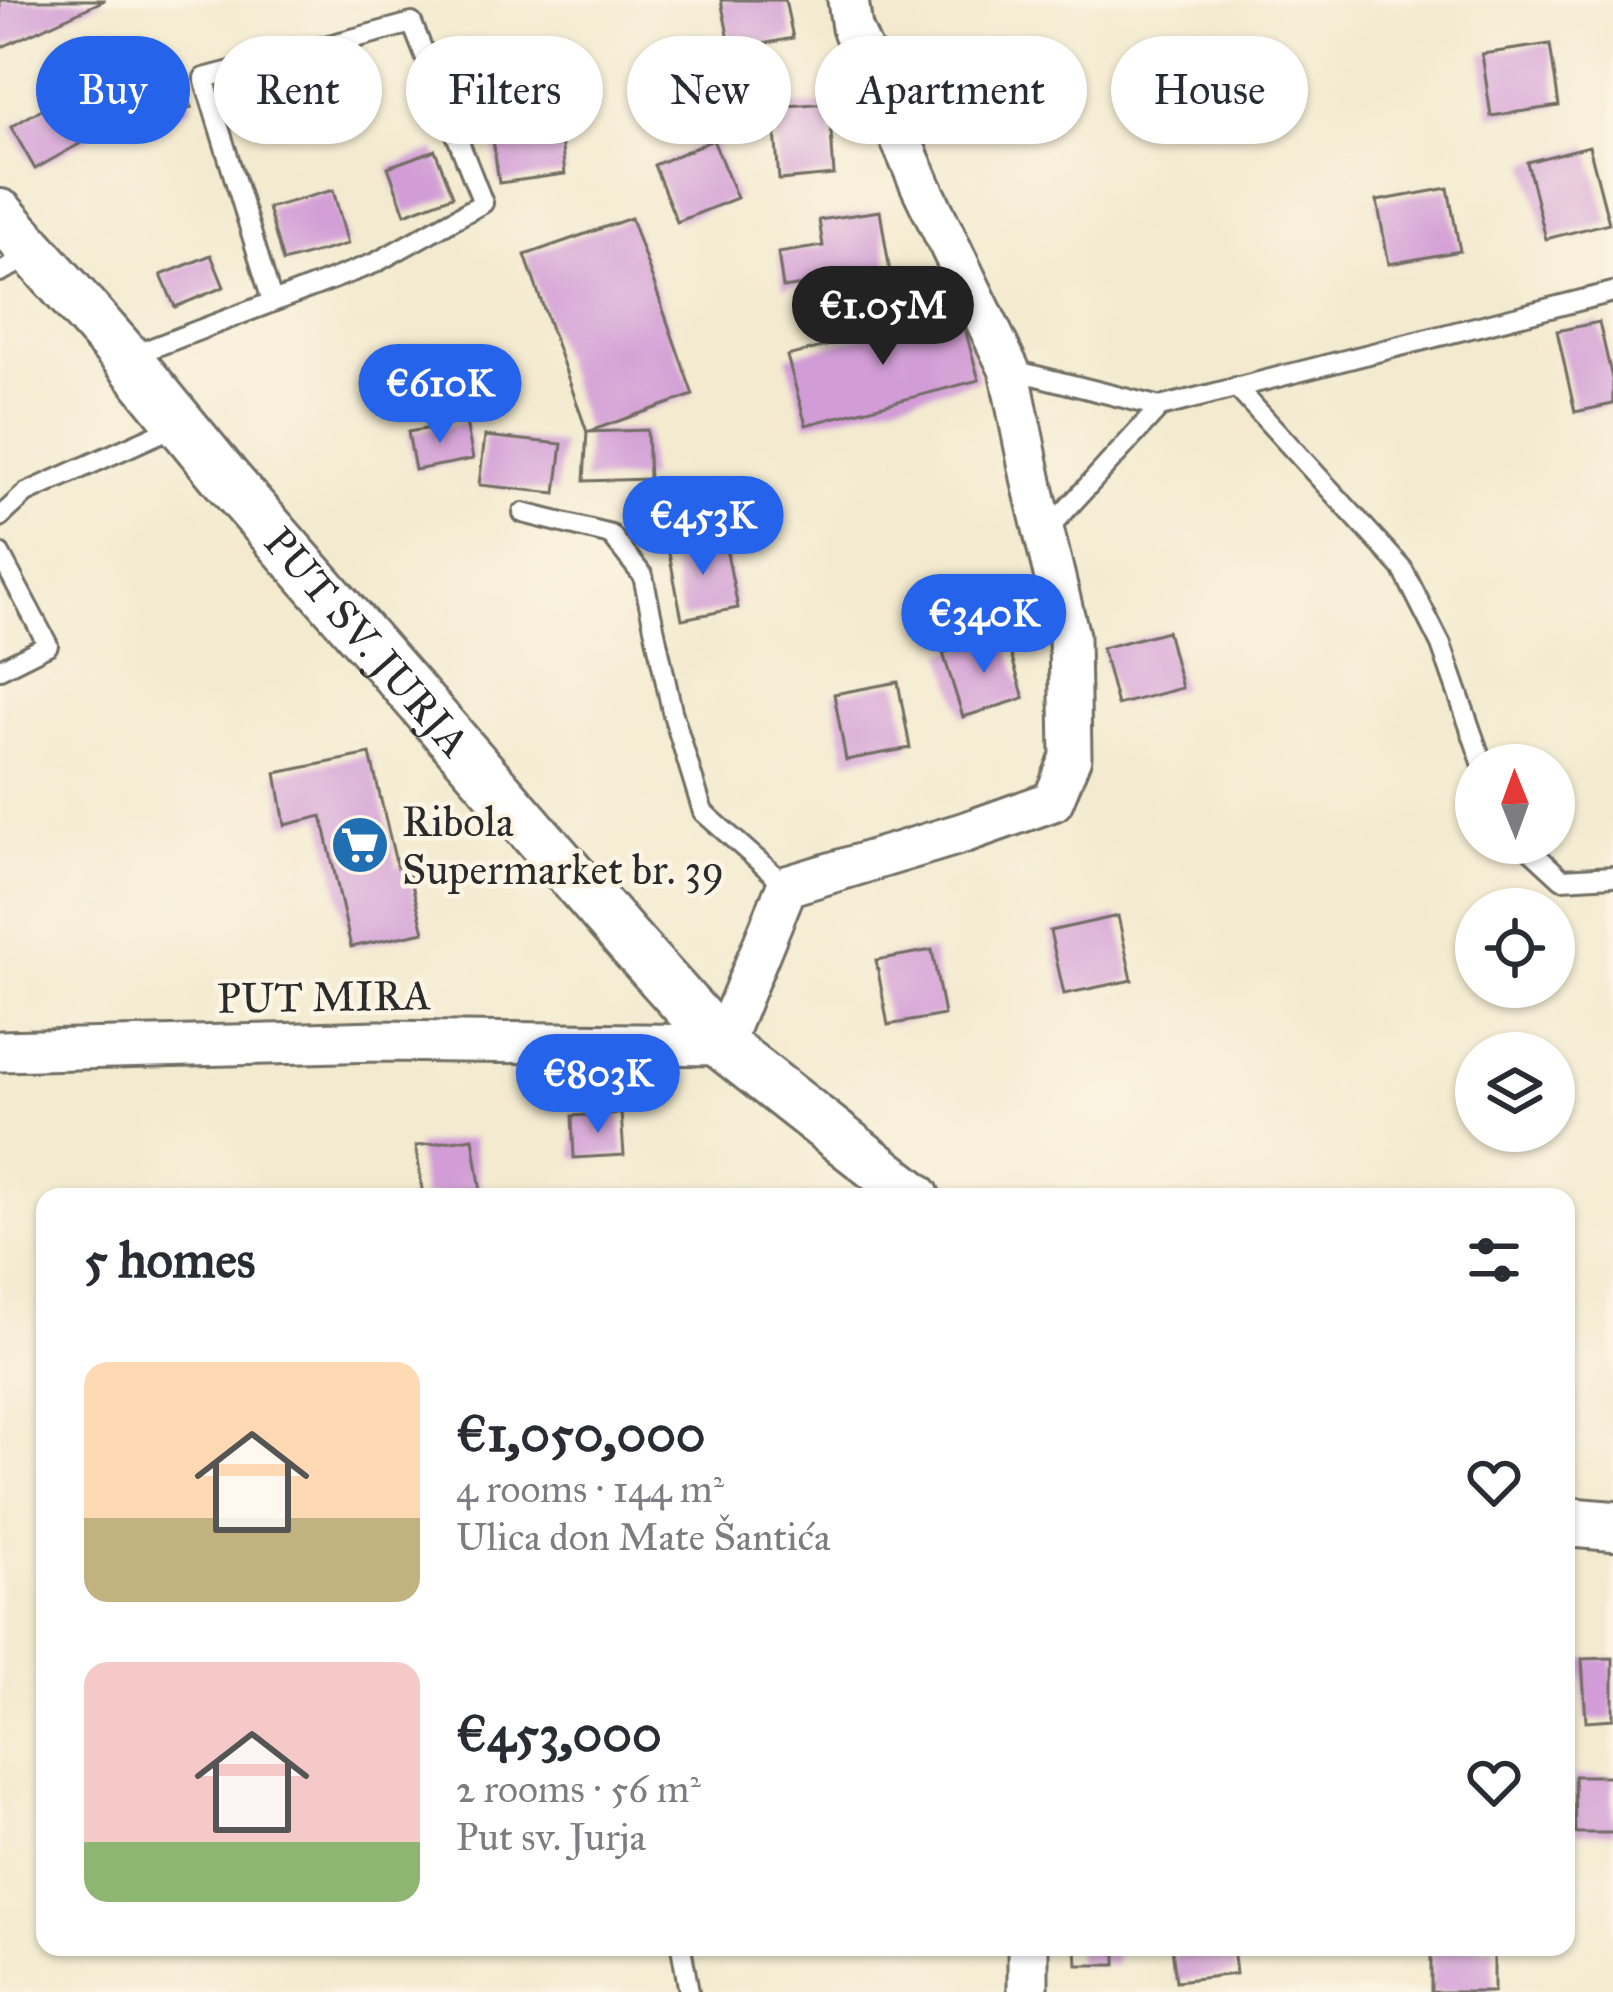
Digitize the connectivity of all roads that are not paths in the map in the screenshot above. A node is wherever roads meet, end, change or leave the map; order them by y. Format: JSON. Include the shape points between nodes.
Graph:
{"nodes":[{"id":1,"x":848,"y":0,"type":"edge"},
{"id":2,"x":0,"y":214,"type":"edge"},
{"id":3,"x":18,"y":263,"type":"edge"},
{"id":4,"x":1613,"y":292,"type":"edge"},
{"id":5,"x":272,"y":301,"type":"junction"},
{"id":6,"x":126,"y":358,"type":"junction"},
{"id":7,"x":1009,"y":368,"type":"junction"},
{"id":8,"x":1236,"y":387,"type":"junction"},
{"id":9,"x":1160,"y":407,"type":"junction"},
{"id":10,"x":182,"y":424,"type":"junction"},
{"id":11,"x":523,"y":513,"type":"dead end"},
{"id":12,"x":0,"y":517,"type":"edge"},
{"id":13,"x":1044,"y":534,"type":"junction"},
{"id":14,"x":0,"y":554,"type":"edge"},
{"id":15,"x":0,"y":669,"type":"edge"},
{"id":16,"x":1476,"y":744,"type":"edge"},
{"id":17,"x":1546,"y":864,"type":"edge"},
{"id":18,"x":1613,"y":875,"type":"edge"},
{"id":19,"x":787,"y":886,"type":"junction"},
{"id":20,"x":722,"y":1045,"type":"junction"},
{"id":21,"x":0,"y":1051,"type":"edge"},
{"id":22,"x":904,"y":1188,"type":"edge"},
{"id":23,"x":1575,"y":1523,"type":"edge"},
{"id":24,"x":1613,"y":1526,"type":"edge"},
{"id":25,"x":683,"y":1956,"type":"edge"},
{"id":26,"x":1028,"y":1956,"type":"edge"},
{"id":27,"x":689,"y":1992,"type":"edge"},
{"id":28,"x":1028,"y":1992,"type":"edge"}],
"edges":[{"from":1,"to":7,"type":"street","via":[[852,28],[920,186]]},
{"from":2,"to":3,"type":"street","name":"PUT SV. JURJA"},
{"from":3,"to":6,"type":"street","name":"PUT SV. JURJA"},
{"from":4,"to":8,"type":"lane"},
{"from":5,"to":5,"type":"lane","via":[[375,263],[484,203],[412,23],[204,78]]},
{"from":5,"to":6,"type":"lane"},
{"from":6,"to":10,"type":"street","name":"PUT SV. JURJA"},
{"from":7,"to":9,"type":"lane"},
{"from":7,"to":13,"type":"street"},
{"from":8,"to":9,"type":"lane"},
{"from":8,"to":16,"type":"lane","via":[[1402,568],[1442,645]]},
{"from":9,"to":13,"type":"lane"},
{"from":10,"to":12,"type":"lane","via":[[26,493]]},
{"from":10,"to":20,"type":"street","name":"PUT SV. JURJA"},
{"from":11,"to":19,"type":"lane","via":[[610,535],[643,576],[703,812]]},
{"from":13,"to":19,"type":"street","via":[[1069,636],[1071,758],[1052,801]]},
{"from":14,"to":15,"type":"lane","via":[[48,645]]},
{"from":17,"to":18,"type":"lane","via":[[1562,879]]},
{"from":19,"to":20,"type":"street"},
{"from":20,"to":21,"type":"street","name":"PUT MIRA","via":[[379,1041]]},
{"from":20,"to":22,"type":"street","name":"PUT SV. JURJA"},
{"from":23,"to":24,"type":"street"},
{"from":25,"to":27,"type":"lane"},
{"from":26,"to":28,"type":"street"}]}
